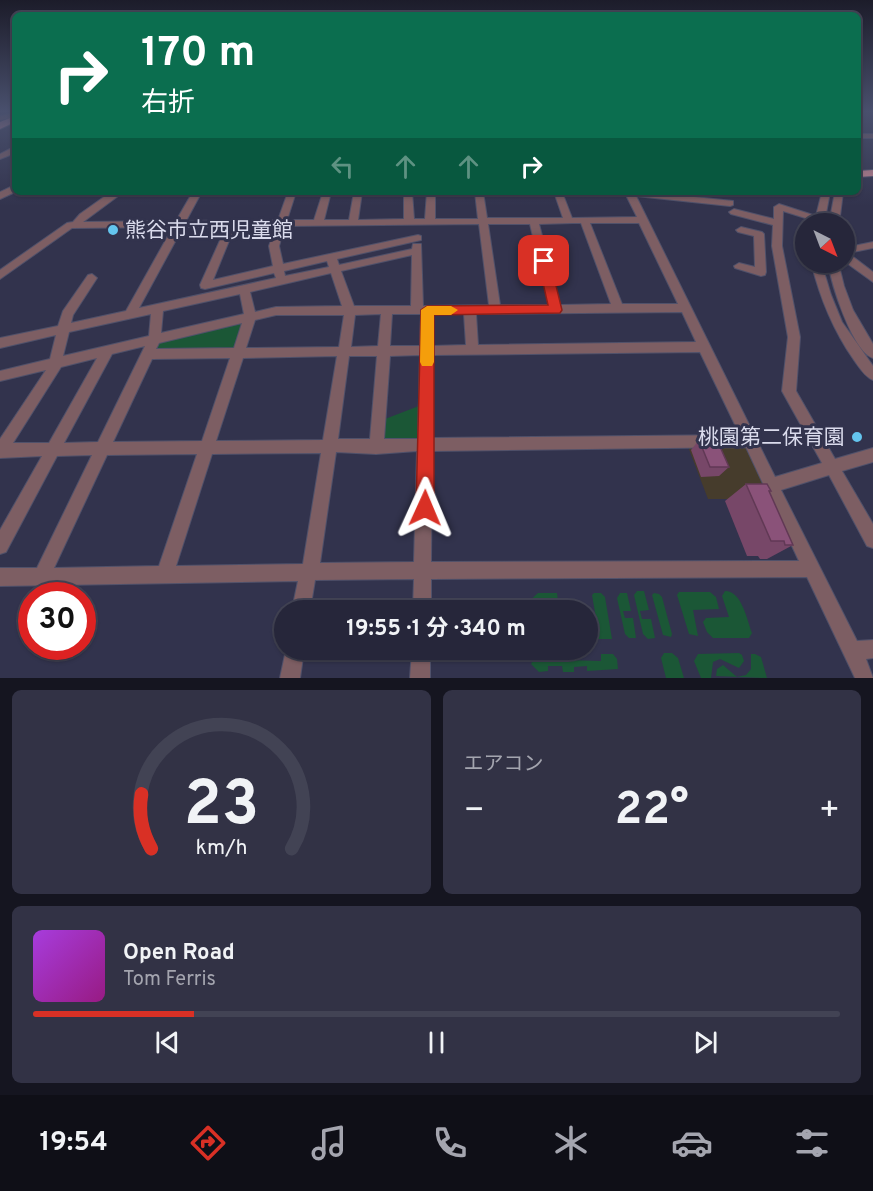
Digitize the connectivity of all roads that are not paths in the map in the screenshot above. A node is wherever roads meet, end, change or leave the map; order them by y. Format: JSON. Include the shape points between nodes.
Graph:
{"nodes":[{"id":1,"x":113,"y":195,"type":"edge"},
{"id":2,"x":195,"y":195,"type":"edge"},
{"id":3,"x":291,"y":195,"type":"edge"},
{"id":4,"x":326,"y":195,"type":"edge"},
{"id":5,"x":357,"y":195,"type":"edge"},
{"id":6,"x":409,"y":195,"type":"edge"},
{"id":7,"x":431,"y":195,"type":"edge"},
{"id":8,"x":479,"y":195,"type":"edge"},
{"id":9,"x":559,"y":195,"type":"edge"},
{"id":10,"x":631,"y":195,"type":"edge"},
{"id":11,"x":650,"y":195,"type":"edge"},
{"id":12,"x":825,"y":195,"type":"edge"},
{"id":13,"x":839,"y":195,"type":"edge"},
{"id":14,"x":795,"y":213,"type":"edge"},
{"id":15,"x":822,"y":213,"type":"edge"},
{"id":16,"x":836,"y":213,"type":"edge"},
{"id":17,"x":644,"y":220,"type":"junction"},
{"id":18,"x":414,"y":222,"type":"junction"},
{"id":19,"x":430,"y":222,"type":"junction"},
{"id":20,"x":482,"y":222,"type":"junction"},
{"id":21,"x":534,"y":222,"type":"junction"},
{"id":22,"x":569,"y":222,"type":"junction"},
{"id":23,"x":585,"y":222,"type":"junction"},
{"id":24,"x":232,"y":223,"type":"junction"},
{"id":25,"x":282,"y":223,"type":"junction"},
{"id":26,"x":318,"y":223,"type":"junction"},
{"id":27,"x":352,"y":223,"type":"junction"},
{"id":28,"x":778,"y":223,"type":"junction"},
{"id":29,"x":180,"y":224,"type":"junction"},
{"id":30,"x":76,"y":225,"type":"junction"},
{"id":31,"x":741,"y":230,"type":"dead end"},
{"id":32,"x":418,"y":238,"type":"junction"},
{"id":33,"x":873,"y":245,"type":"edge"},
{"id":34,"x":855,"y":250,"type":"edge"},
{"id":35,"x":417,"y":251,"type":"junction"},
{"id":36,"x":331,"y":257,"type":"junction"},
{"id":37,"x":855,"y":262,"type":"edge"},
{"id":38,"x":739,"y":266,"type":"dead end"},
{"id":39,"x":335,"y":269,"type":"junction"},
{"id":40,"x":761,"y":272,"type":"junction"},
{"id":41,"x":819,"y":273,"type":"edge"},
{"id":42,"x":834,"y":273,"type":"edge"},
{"id":43,"x":0,"y":275,"type":"edge"},
{"id":44,"x":280,"y":275,"type":"junction"},
{"id":45,"x":782,"y":276,"type":"junction"},
{"id":46,"x":92,"y":278,"type":"dead end"},
{"id":47,"x":873,"y":278,"type":"edge"},
{"id":48,"x":244,"y":289,"type":"junction"},
{"id":49,"x":686,"y":308,"type":"junction"},
{"id":50,"x":157,"y":309,"type":"junction"},
{"id":51,"x":618,"y":309,"type":"junction"},
{"id":52,"x":470,"y":310,"type":"junction"},
{"id":53,"x":495,"y":310,"type":"junction"},
{"id":54,"x":556,"y":310,"type":"junction"},
{"id":55,"x":387,"y":311,"type":"junction"},
{"id":56,"x":422,"y":311,"type":"junction"},
{"id":57,"x":350,"y":312,"type":"junction"},
{"id":58,"x":129,"y":315,"type":"junction"},
{"id":59,"x":250,"y":317,"type":"junction"},
{"id":60,"x":64,"y":329,"type":"junction"},
{"id":61,"x":155,"y":339,"type":"junction"},
{"id":62,"x":0,"y":343,"type":"edge"},
{"id":63,"x":703,"y":347,"type":"junction"},
{"id":64,"x":108,"y":350,"type":"junction"},
{"id":65,"x":344,"y":350,"type":"junction"},
{"id":66,"x":385,"y":350,"type":"junction"},
{"id":67,"x":472,"y":350,"type":"junction"},
{"id":68,"x":427,"y":351,"type":"junction"},
{"id":69,"x":237,"y":352,"type":"junction"},
{"id":70,"x":873,"y":353,"type":"edge"},
{"id":71,"x":148,"y":354,"type":"junction"},
{"id":72,"x":57,"y":363,"type":"junction"},
{"id":73,"x":873,"y":375,"type":"edge"},
{"id":74,"x":1,"y":377,"type":"edge"},
{"id":75,"x":749,"y":441,"type":"junction"},
{"id":76,"x":426,"y":445,"type":"junction"},
{"id":77,"x":330,"y":447,"type":"junction"},
{"id":78,"x":376,"y":447,"type":"junction"},
{"id":79,"x":207,"y":448,"type":"junction"},
{"id":80,"x":103,"y":449,"type":"junction"},
{"id":81,"x":0,"y":450,"type":"edge"},
{"id":82,"x":53,"y":450,"type":"junction"},
{"id":83,"x":873,"y":455,"type":"edge"},
{"id":84,"x":833,"y":467,"type":"junction"},
{"id":85,"x":773,"y":485,"type":"junction"},
{"id":86,"x":868,"y":522,"type":"edge"},
{"id":87,"x":873,"y":540,"type":"edge"},
{"id":88,"x":0,"y":546,"type":"edge"},
{"id":89,"x":813,"y":569,"type":"junction"},
{"id":90,"x":424,"y":570,"type":"junction"},
{"id":91,"x":309,"y":573,"type":"junction"},
{"id":92,"x":42,"y":575,"type":"junction"},
{"id":93,"x":164,"y":575,"type":"junction"},
{"id":94,"x":0,"y":577,"type":"edge"},
{"id":95,"x":303,"y":600,"type":"edge"},
{"id":96,"x":422,"y":600,"type":"edge"},
{"id":97,"x":873,"y":649,"type":"edge"},
{"id":98,"x":852,"y":651,"type":"junction"},
{"id":99,"x":293,"y":660,"type":"edge"},
{"id":100,"x":421,"y":660,"type":"edge"},
{"id":101,"x":290,"y":678,"type":"edge"},
{"id":102,"x":420,"y":678,"type":"edge"},
{"id":103,"x":865,"y":678,"type":"edge"}],
"edges":[{"from":1,"to":30,"type":"street"},
{"from":2,"to":29,"type":"street"},
{"from":3,"to":25,"type":"street"},
{"from":4,"to":26,"type":"street"},
{"from":5,"to":27,"type":"street"},
{"from":6,"to":18,"type":"street"},
{"from":7,"to":19,"type":"street"},
{"from":8,"to":20,"type":"street"},
{"from":9,"to":22,"type":"street"},
{"from":10,"to":17,"type":"street"},
{"from":11,"to":28,"type":"street","via":[[732,207]]},
{"from":12,"to":15,"type":"street"},
{"from":13,"to":16,"type":"street"},
{"from":14,"to":28,"type":"street","via":[[779,207]]},
{"from":17,"to":23,"type":"street"},
{"from":17,"to":49,"type":"street"},
{"from":18,"to":19,"type":"street"},
{"from":18,"to":27,"type":"street"},
{"from":18,"to":32,"type":"street"},
{"from":19,"to":20,"type":"street"},
{"from":20,"to":21,"type":"street"},
{"from":20,"to":53,"type":"street"},
{"from":21,"to":22,"type":"street"},
{"from":21,"to":54,"type":"street"},
{"from":22,"to":23,"type":"street"},
{"from":23,"to":51,"type":"street"},
{"from":24,"to":25,"type":"street"},
{"from":24,"to":29,"type":"street"},
{"from":24,"to":44,"type":"street","via":[[204,285]]},
{"from":25,"to":26,"type":"street"},
{"from":25,"to":44,"type":"street","via":[[274,246]]},
{"from":26,"to":27,"type":"street"},
{"from":28,"to":45,"type":"street"},
{"from":29,"to":30,"type":"street"},
{"from":29,"to":58,"type":"street"},
{"from":30,"to":43,"type":"street","via":[[70,225]]},
{"from":31,"to":40,"type":"street","via":[[759,234]]},
{"from":32,"to":35,"type":"street"},
{"from":32,"to":36,"type":"street"},
{"from":33,"to":34,"type":"street"},
{"from":35,"to":39,"type":"street"},
{"from":35,"to":56,"type":"street"},
{"from":36,"to":39,"type":"street"},
{"from":36,"to":44,"type":"street"},
{"from":37,"to":47,"type":"street"},
{"from":38,"to":40,"type":"street"},
{"from":39,"to":44,"type":"street"},
{"from":39,"to":57,"type":"street"},
{"from":40,"to":45,"type":"street"},
{"from":41,"to":73,"type":"street","via":[[836,324]]},
{"from":42,"to":70,"type":"street","via":[[849,313]]},
{"from":44,"to":48,"type":"street"},
{"from":45,"to":84,"type":"street","via":[[794,337],[789,392]]},
{"from":46,"to":60,"type":"street","via":[[67,314]]},
{"from":48,"to":50,"type":"street"},
{"from":48,"to":59,"type":"street"},
{"from":49,"to":51,"type":"street"},
{"from":49,"to":63,"type":"street"},
{"from":50,"to":58,"type":"street"},
{"from":50,"to":61,"type":"street"},
{"from":51,"to":54,"type":"street"},
{"from":52,"to":53,"type":"street"},
{"from":52,"to":56,"type":"street"},
{"from":52,"to":67,"type":"street"},
{"from":53,"to":54,"type":"street"},
{"from":55,"to":56,"type":"street"},
{"from":55,"to":57,"type":"street"},
{"from":55,"to":66,"type":"street"},
{"from":56,"to":68,"type":"street"},
{"from":57,"to":59,"type":"street","via":[[285,310]]},
{"from":57,"to":65,"type":"street"},
{"from":58,"to":60,"type":"street"},
{"from":59,"to":61,"type":"street"},
{"from":59,"to":69,"type":"street"},
{"from":60,"to":62,"type":"street"},
{"from":60,"to":72,"type":"street"},
{"from":61,"to":64,"type":"street"},
{"from":61,"to":71,"type":"street"},
{"from":63,"to":67,"type":"street"},
{"from":63,"to":75,"type":"street"},
{"from":64,"to":72,"type":"street"},
{"from":64,"to":82,"type":"street"},
{"from":65,"to":66,"type":"street"},
{"from":65,"to":69,"type":"street"},
{"from":65,"to":77,"type":"street"},
{"from":66,"to":68,"type":"street"},
{"from":66,"to":78,"type":"street"},
{"from":67,"to":68,"type":"street"},
{"from":68,"to":76,"type":"street"},
{"from":69,"to":71,"type":"street"},
{"from":69,"to":79,"type":"street"},
{"from":71,"to":80,"type":"street"},
{"from":72,"to":74,"type":"street"},
{"from":72,"to":81,"type":"street"},
{"from":75,"to":76,"type":"street"},
{"from":75,"to":85,"type":"street"},
{"from":76,"to":78,"type":"street"},
{"from":76,"to":90,"type":"street"},
{"from":77,"to":78,"type":"street"},
{"from":77,"to":79,"type":"street"},
{"from":77,"to":91,"type":"street"},
{"from":79,"to":80,"type":"street"},
{"from":79,"to":93,"type":"street"},
{"from":80,"to":82,"type":"street"},
{"from":80,"to":92,"type":"street"},
{"from":81,"to":82,"type":"street"},
{"from":82,"to":88,"type":"street"},
{"from":83,"to":84,"type":"street"},
{"from":84,"to":85,"type":"street"},
{"from":84,"to":86,"type":"street"},
{"from":85,"to":89,"type":"street"},
{"from":86,"to":87,"type":"street"},
{"from":89,"to":90,"type":"street"},
{"from":89,"to":98,"type":"street"},
{"from":90,"to":91,"type":"street"},
{"from":90,"to":96,"type":"street"},
{"from":91,"to":93,"type":"street"},
{"from":91,"to":95,"type":"street"},
{"from":92,"to":93,"type":"street"},
{"from":92,"to":94,"type":"street"},
{"from":97,"to":98,"type":"street"},
{"from":98,"to":103,"type":"street"},
{"from":99,"to":101,"type":"street"},
{"from":100,"to":102,"type":"street"}]}
